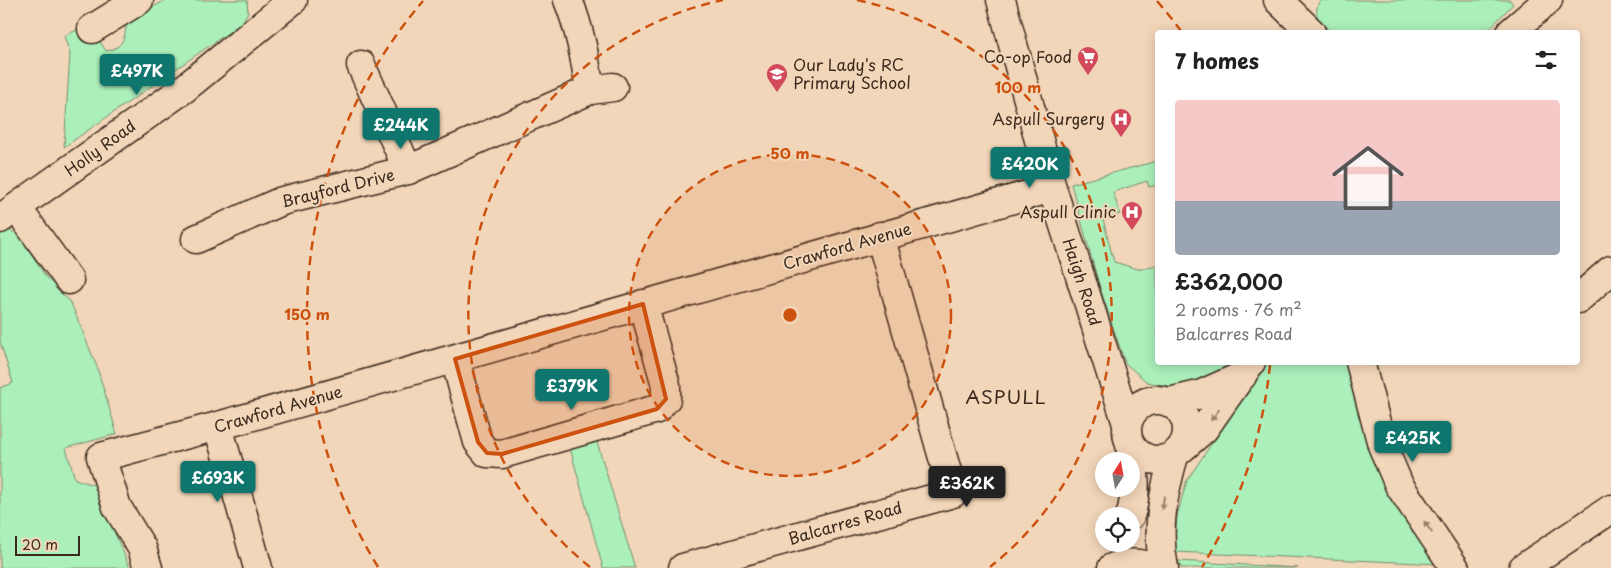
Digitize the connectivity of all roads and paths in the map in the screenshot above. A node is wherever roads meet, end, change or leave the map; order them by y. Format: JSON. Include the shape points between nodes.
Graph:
{"nodes":[{"id":1,"x":139,"y":0,"type":"edge"},
{"id":2,"x":568,"y":0,"type":"edge"},
{"id":3,"x":1001,"y":0,"type":"edge"},
{"id":4,"x":1548,"y":0,"type":"edge"},
{"id":5,"x":283,"y":3,"type":"edge"},
{"id":6,"x":1289,"y":4,"type":"edge"},
{"id":7,"x":92,"y":29,"type":"dead end"},
{"id":8,"x":1309,"y":30,"type":"edge"},
{"id":9,"x":1513,"y":30,"type":"edge"},
{"id":10,"x":361,"y":65,"type":"dead end"},
{"id":11,"x":408,"y":170,"type":"junction"},
{"id":12,"x":1052,"y":188,"type":"junction"},
{"id":13,"x":8,"y":214,"type":"edge"},
{"id":14,"x":880,"y":236,"type":"junction"},
{"id":15,"x":196,"y":239,"type":"dead end"},
{"id":16,"x":1611,"y":270,"type":"edge"},
{"id":17,"x":69,"y":280,"type":"dead end"},
{"id":18,"x":1580,"y":298,"type":"edge"},
{"id":19,"x":643,"y":304,"type":"junction"},
{"id":20,"x":455,"y":359,"type":"junction"},
{"id":21,"x":1107,"y":362,"type":"junction"},
{"id":22,"x":1361,"y":365,"type":"edge"},
{"id":23,"x":1246,"y":369,"type":"edge"},
{"id":24,"x":1162,"y":401,"type":"junction"},
{"id":25,"x":218,"y":426,"type":"junction"},
{"id":26,"x":1129,"y":434,"type":"junction"},
{"id":27,"x":1177,"y":453,"type":"junction"},
{"id":28,"x":1133,"y":507,"type":"edge"},
{"id":29,"x":1611,"y":509,"type":"edge"},
{"id":30,"x":1111,"y":552,"type":"edge"},
{"id":31,"x":148,"y":568,"type":"edge"},
{"id":32,"x":258,"y":568,"type":"edge"},
{"id":33,"x":683,"y":568,"type":"edge"},
{"id":34,"x":1102,"y":568,"type":"edge"},
{"id":35,"x":1112,"y":568,"type":"edge"},
{"id":36,"x":1152,"y":568,"type":"edge"},
{"id":37,"x":1164,"y":568,"type":"edge"},
{"id":38,"x":1455,"y":568,"type":"edge"},
{"id":39,"x":1522,"y":568,"type":"edge"}],
"edges":[{"from":1,"to":7,"type":"street"},
{"from":2,"to":11,"type":"street","name":"Brayford Drive","via":[[582,44],[602,89]]},
{"from":3,"to":12,"type":"street","name":"Haigh Road"},
{"from":4,"to":9,"type":"street"},
{"from":5,"to":13,"type":"street","name":"Holly Road","via":[[185,88]]},
{"from":6,"to":8,"type":"street"},
{"from":10,"to":11,"type":"street"},
{"from":11,"to":15,"type":"street","name":"Brayford Drive","via":[[282,201]]},
{"from":12,"to":14,"type":"street","name":"Crawford Avenue"},
{"from":12,"to":21,"type":"street","name":"Haigh Road"},
{"from":13,"to":17,"type":"street"},
{"from":14,"to":19,"type":"street","name":"Crawford Avenue"},
{"from":14,"to":33,"type":"street","name":"Balcarres Road","via":[[953,492]]},
{"from":16,"to":18,"type":"street"},
{"from":19,"to":20,"type":"street","name":"Crawford Avenue"},
{"from":19,"to":20,"type":"street","via":[[666,385],[666,399],[657,409],[502,454],[486,453],[478,442]]},
{"from":20,"to":25,"type":"street","name":"Crawford Avenue"},
{"from":21,"to":24,"type":"street"},
{"from":21,"to":26,"type":"street","name":"Haigh Road"},
{"from":38,"to":22,"type":"street","one_way":true,"via":[[1399,485],[1382,445]]},
{"from":23,"to":24,"type":"street","via":[[1202,394]]},
{"from":23,"to":27,"type":"street","one_way":true,"via":[[1204,429]]},
{"from":24,"to":26,"type":"street","via":[[1145,402],[1137,407],[1131,415]]},
{"from":24,"to":27,"type":"street","via":[[1177,407],[1187,423],[1186,441]]},
{"from":25,"to":31,"type":"street","name":"Crawford Avenue","via":[[91,460],[142,548]]},
{"from":25,"to":32,"type":"street"},
{"from":26,"to":27,"type":"street","via":[[1137,453],[1145,458],[1164,460]]},
{"from":26,"to":28,"type":"street","name":"Haigh Road","via":[[1134,471]]},
{"from":27,"to":37,"type":"street","one_way":true,"via":[[1162,506],[1160,525]]},
{"from":29,"to":39,"type":"street"},
{"from":30,"to":34,"type":"street"},
{"from":35,"to":36,"type":"street","via":[[1134,563]]}]}
